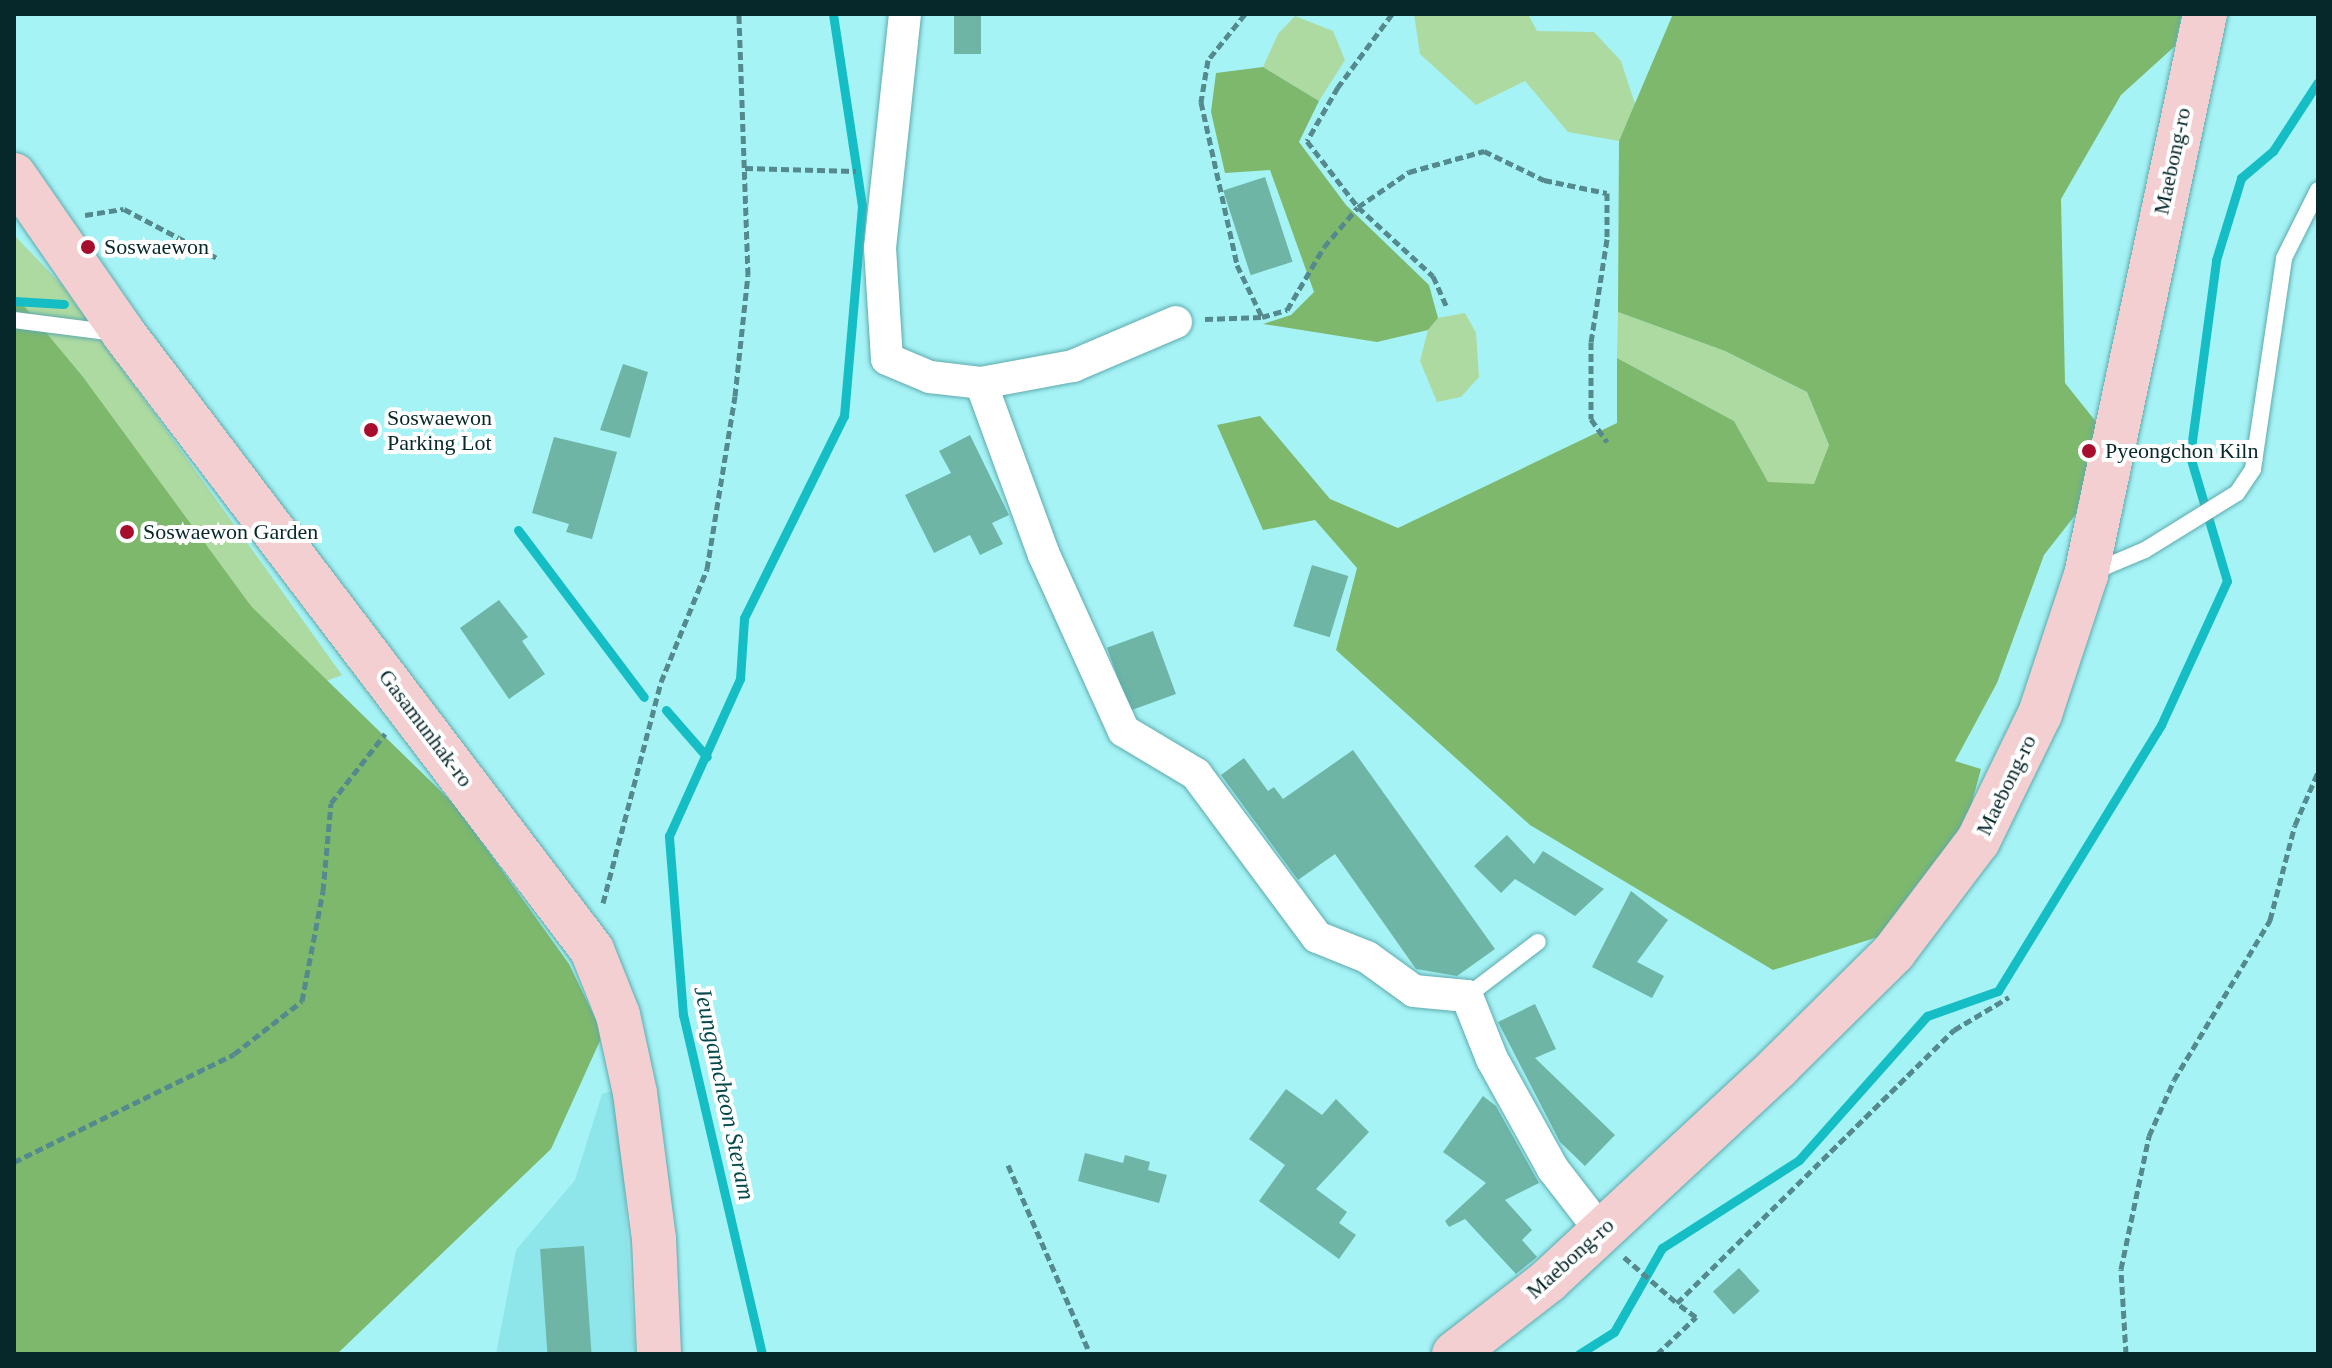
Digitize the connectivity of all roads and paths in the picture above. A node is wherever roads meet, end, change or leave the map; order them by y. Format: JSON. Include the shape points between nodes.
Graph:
{"nodes":[{"id":1,"x":739,"y":14,"type":"edge"},
{"id":2,"x":905,"y":14,"type":"edge"},
{"id":3,"x":1245,"y":14,"type":"edge"},
{"id":4,"x":1392,"y":14,"type":"edge"},
{"id":5,"x":2205,"y":14,"type":"edge"},
{"id":6,"x":745,"y":168,"type":"junction"},
{"id":7,"x":859,"y":171,"type":"dead end"},
{"id":8,"x":14,"y":175,"type":"edge"},
{"id":9,"x":2318,"y":190,"type":"edge"},
{"id":10,"x":1358,"y":207,"type":"junction"},
{"id":11,"x":55,"y":236,"type":"junction"},
{"id":12,"x":219,"y":259,"type":"dead end"},
{"id":13,"x":1447,"y":308,"type":"dead end"},
{"id":14,"x":1262,"y":317,"type":"junction"},
{"id":15,"x":14,"y":320,"type":"edge"},
{"id":16,"x":1176,"y":322,"type":"joint"},
{"id":17,"x":124,"y":334,"type":"junction"},
{"id":18,"x":981,"y":383,"type":"junction"},
{"id":19,"x":1607,"y":442,"type":"dead end"},
{"id":20,"x":2086,"y":575,"type":"junction"},
{"id":21,"x":408,"y":705,"type":"junction"},
{"id":22,"x":2318,"y":772,"type":"edge"},
{"id":23,"x":1538,"y":942,"type":"dead end"},
{"id":24,"x":592,"y":950,"type":"junction"},
{"id":25,"x":1467,"y":996,"type":"junction"},
{"id":26,"x":2009,"y":997,"type":"dead end"},
{"id":27,"x":14,"y":1162,"type":"edge"},
{"id":28,"x":1008,"y":1165,"type":"dead end"},
{"id":29,"x":1608,"y":1241,"type":"junction"},
{"id":30,"x":1677,"y":1303,"type":"junction"},
{"id":31,"x":659,"y":1354,"type":"edge"},
{"id":32,"x":1090,"y":1354,"type":"edge"},
{"id":33,"x":1454,"y":1354,"type":"edge"},
{"id":34,"x":1657,"y":1354,"type":"edge"},
{"id":35,"x":2126,"y":1354,"type":"edge"}],
"edges":[{"from":1,"to":6,"type":"path"},
{"from":2,"to":18,"type":"street","via":[[880,248],[887,359],[930,377]]},
{"from":3,"to":14,"type":"path","via":[[1208,60],[1201,102],[1237,265]]},
{"from":4,"to":10,"type":"path","via":[[1338,87],[1307,141]]},
{"from":5,"to":20,"type":"street","name":"Maebong-ro"},
{"from":6,"to":7,"type":"path"},
{"from":6,"to":24,"type":"path","via":[[748,275],[707,569],[661,682]]},
{"from":8,"to":11,"type":"street","name":"Gasamunhak-ro"},
{"from":9,"to":20,"type":"lane","via":[[2284,258],[2253,469],[2237,493],[2145,550]]},
{"from":10,"to":13,"type":"path","via":[[1433,276]]},
{"from":10,"to":14,"type":"path","via":[[1324,247],[1287,310]]},
{"from":10,"to":19,"type":"path","via":[[1409,172],[1484,151],[1544,180],[1607,193],[1607,239],[1591,342],[1591,419]]},
{"from":11,"to":12,"type":"path","via":[[91,211],[124,209]]},
{"from":11,"to":17,"type":"street","name":"Gasamunhak-ro"},
{"from":14,"to":16,"type":"path"},
{"from":15,"to":17,"type":"lane"},
{"from":16,"to":18,"type":"street","via":[[1073,366]]},
{"from":17,"to":21,"type":"street","name":"Gasamunhak-ro"},
{"from":18,"to":25,"type":"street","via":[[1044,555],[1124,731],[1196,774],[1317,937],[1367,957],[1414,991]]},
{"from":20,"to":29,"type":"street","name":"Maebong-ro","via":[[2040,714],[1978,841],[1924,916]]},
{"from":21,"to":24,"type":"street","name":"Gasamunhak-ro"},
{"from":21,"to":27,"type":"path","via":[[331,803],[323,891],[302,1001],[234,1054]]},
{"from":22,"to":35,"type":"path","via":[[2295,825],[2270,920],[2174,1080],[2149,1136],[2121,1269]]},
{"from":23,"to":25,"type":"lane"},
{"from":24,"to":31,"type":"street","name":"Gasamunhak-ro","via":[[618,1015],[635,1093],[654,1239]]},
{"from":25,"to":29,"type":"street","via":[[1492,1059],[1553,1169]]},
{"from":26,"to":30,"type":"path","via":[[1954,1030]]},
{"from":28,"to":32,"type":"path"},
{"from":29,"to":30,"type":"path"},
{"from":29,"to":33,"type":"street","name":"Maebong-ro"},
{"from":30,"to":34,"type":"path","via":[[1696,1317]]}]}
